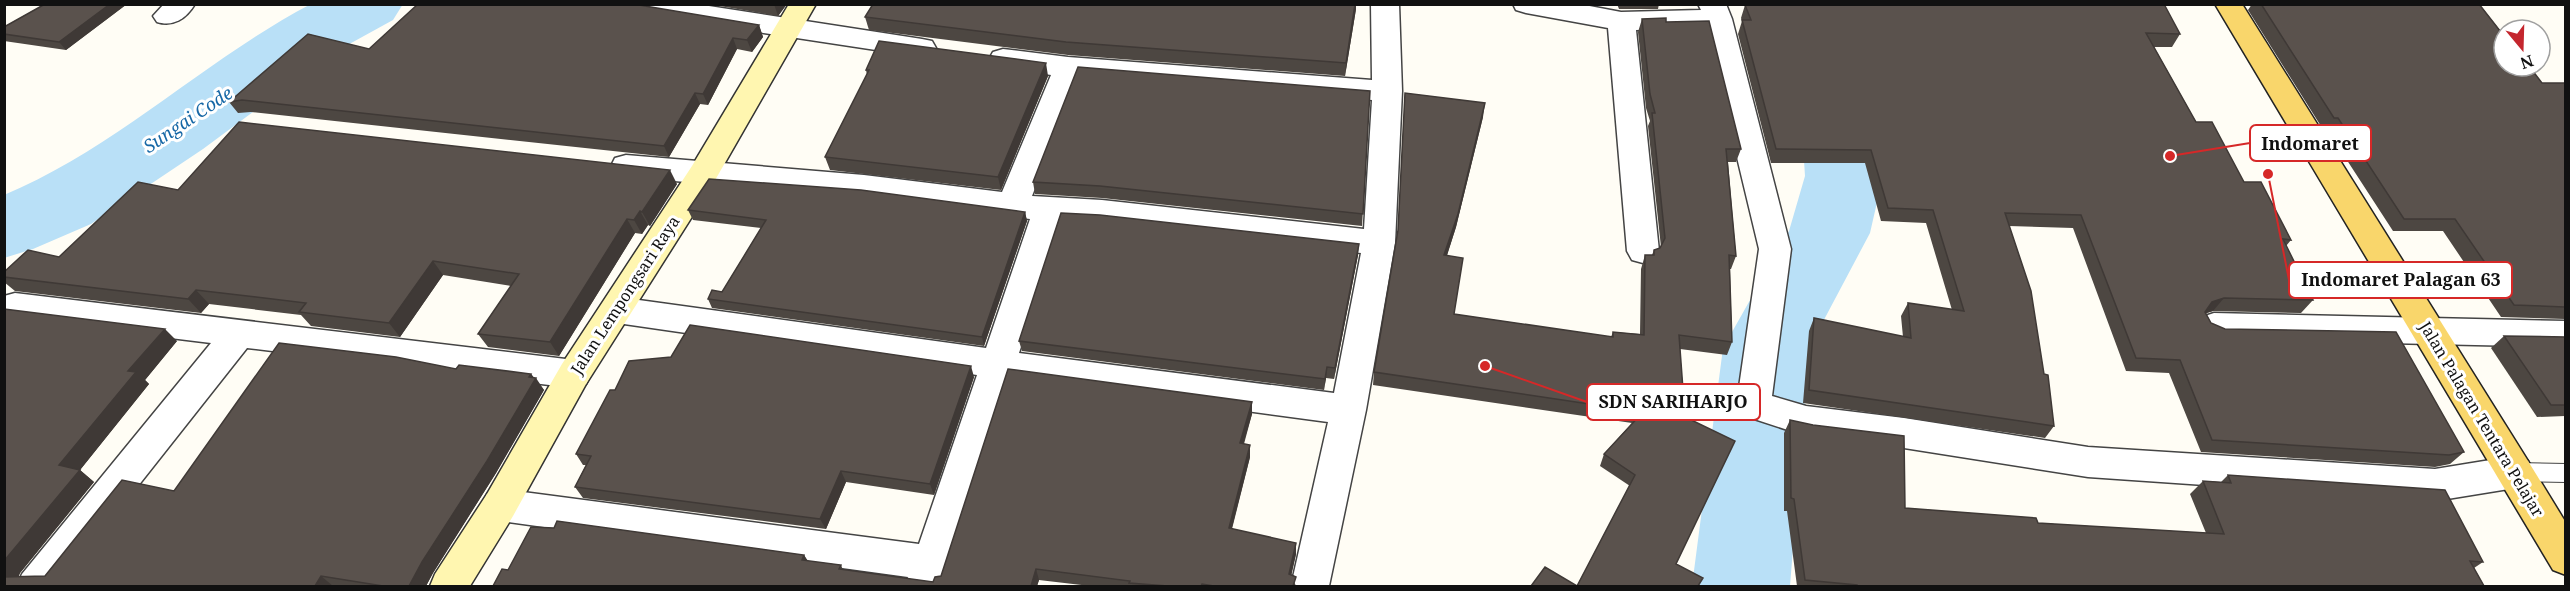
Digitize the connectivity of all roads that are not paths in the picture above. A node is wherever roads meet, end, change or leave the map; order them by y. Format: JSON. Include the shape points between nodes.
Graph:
{"nodes":[{"id":1,"x":633,"y":4,"type":"edge"},
{"id":2,"x":1385,"y":4,"type":"edge"},
{"id":3,"x":1526,"y":4,"type":"edge"},
{"id":4,"x":2228,"y":4,"type":"edge"},
{"id":5,"x":1715,"y":12,"type":"edge"},
{"id":6,"x":795,"y":16,"type":"edge"},
{"id":7,"x":1621,"y":21,"type":"junction"},
{"id":8,"x":1068,"y":67,"type":"junction"},
{"id":9,"x":1387,"y":91,"type":"junction"},
{"id":10,"x":596,"y":163,"type":"edge"},
{"id":11,"x":703,"y":174,"type":"junction"},
{"id":12,"x":1013,"y":205,"type":"junction"},
{"id":13,"x":1049,"y":210,"type":"junction"},
{"id":14,"x":1379,"y":243,"type":"junction"},
{"id":15,"x":1643,"y":250,"type":"dead end"},
{"id":16,"x":15,"y":306,"type":"dead end"},
{"id":17,"x":617,"y":310,"type":"junction"},
{"id":18,"x":2214,"y":326,"type":"edge"},
{"id":19,"x":240,"y":332,"type":"junction"},
{"id":20,"x":2429,"y":332,"type":"junction"},
{"id":21,"x":2565,"y":334,"type":"edge"},
{"id":22,"x":998,"y":364,"type":"junction"},
{"id":23,"x":574,"y":374,"type":"junction"},
{"id":24,"x":1348,"y":410,"type":"junction"},
{"id":25,"x":2515,"y":472,"type":"junction"},
{"id":26,"x":2565,"y":473,"type":"edge"},
{"id":27,"x":500,"y":505,"type":"junction"},
{"id":28,"x":2565,"y":558,"type":"edge"},
{"id":29,"x":930,"y":580,"type":"edge"},
{"id":30,"x":36,"y":586,"type":"edge"},
{"id":31,"x":449,"y":586,"type":"edge"},
{"id":32,"x":1310,"y":586,"type":"edge"}],
"edges":[{"from":1,"to":6,"type":"street"},
{"from":2,"to":9,"type":"street"},
{"from":3,"to":7,"type":"street"},
{"from":4,"to":20,"type":"main road","name":"Jalan Palagan Tentara Pelajar"},
{"from":5,"to":7,"type":"street"},
{"from":5,"to":25,"type":"street","via":[[1775,249],[1754,401],[1757,406],[1806,421],[2088,462],[2435,485]]},
{"from":6,"to":8,"type":"street","via":[[963,54]]},
{"from":6,"to":11,"type":"main road","name":"Jalan Lempongsari Raya"},
{"from":7,"to":15,"type":"street"},
{"from":8,"to":9,"type":"street"},
{"from":8,"to":12,"type":"street"},
{"from":9,"to":14,"type":"street"},
{"from":10,"to":11,"type":"street"},
{"from":11,"to":12,"type":"street","via":[[864,186]]},
{"from":11,"to":17,"type":"main road","name":"Jalan Lempongsari Raya"},
{"from":12,"to":13,"type":"street"},
{"from":13,"to":14,"type":"street","via":[[1102,212]]},
{"from":13,"to":22,"type":"street"},
{"from":14,"to":24,"type":"street"},
{"from":16,"to":19,"type":"street"},
{"from":17,"to":22,"type":"street"},
{"from":17,"to":23,"type":"main road","name":"Jalan Lempongsari Raya"},
{"from":18,"to":20,"type":"street"},
{"from":19,"to":23,"type":"street"},
{"from":19,"to":30,"type":"street"},
{"from":20,"to":21,"type":"street"},
{"from":20,"to":25,"type":"main road","name":"Jalan Palagan Tentara Pelajar"},
{"from":22,"to":24,"type":"street"},
{"from":22,"to":29,"type":"street"},
{"from":23,"to":27,"type":"main road","name":"Jalan Lempongsari Raya"},
{"from":24,"to":32,"type":"street"},
{"from":25,"to":26,"type":"lane"},
{"from":25,"to":28,"type":"main road","name":"Jalan Palagan Tentara Pelajar"},
{"from":27,"to":29,"type":"street"},
{"from":27,"to":31,"type":"main road","name":"Jalan Lempongsari Raya"}]}
